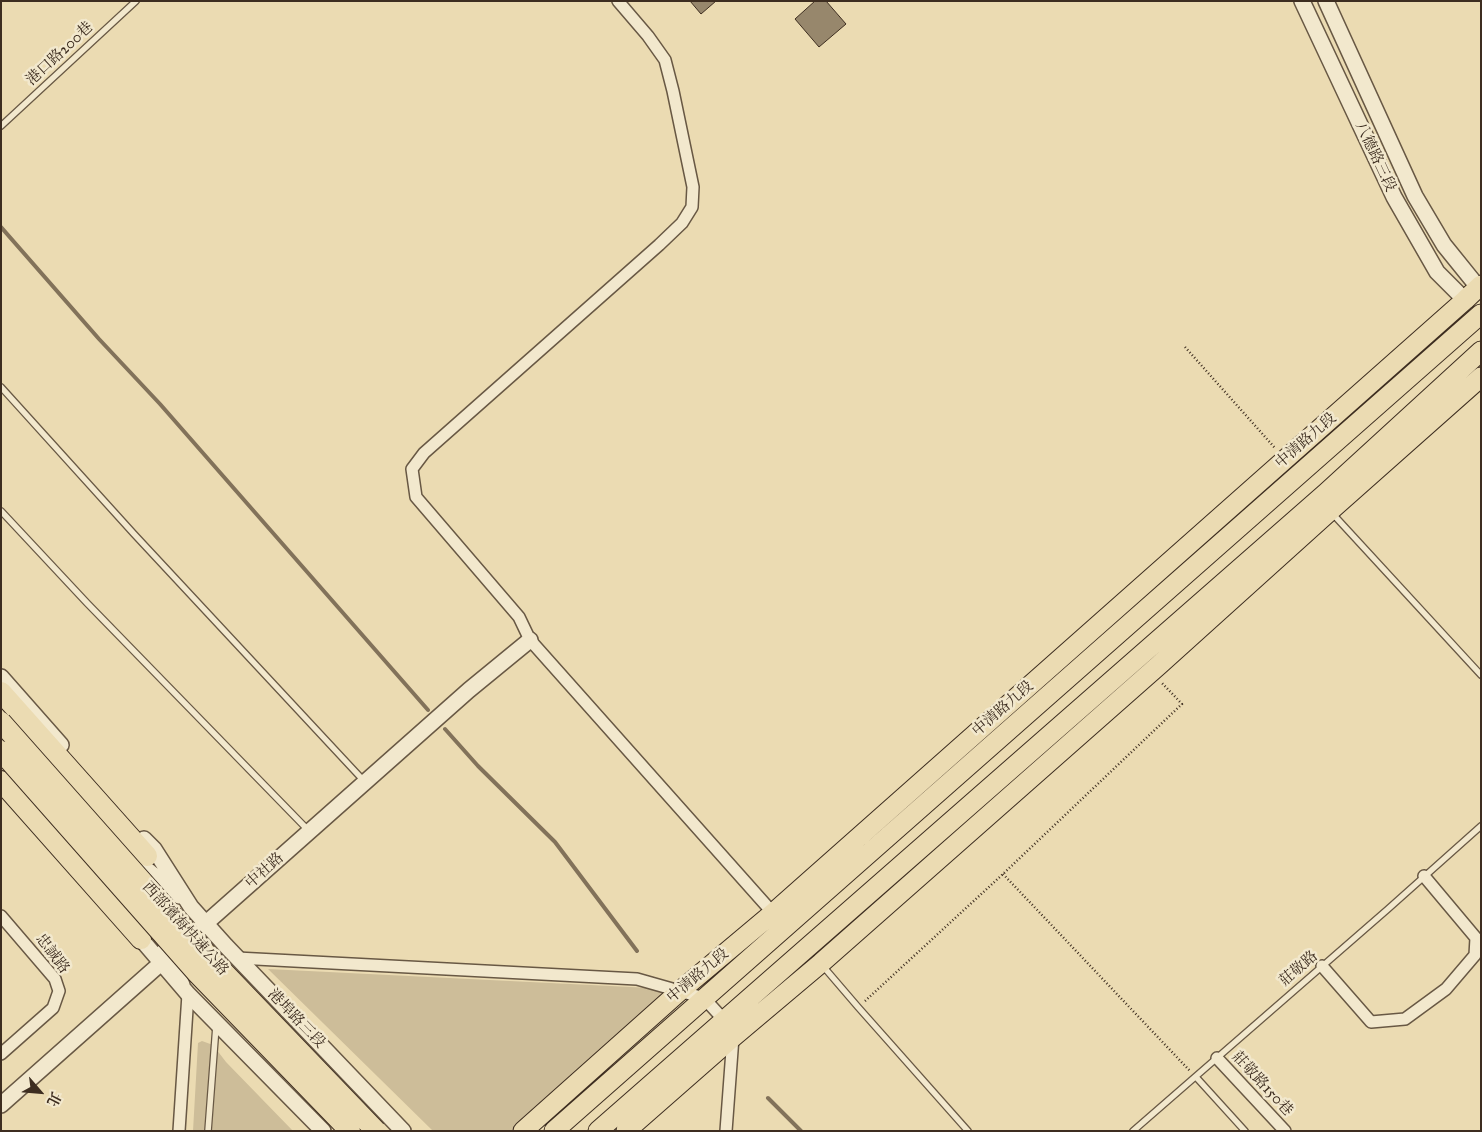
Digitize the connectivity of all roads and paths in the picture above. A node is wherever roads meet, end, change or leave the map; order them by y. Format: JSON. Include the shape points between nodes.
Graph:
{"nodes":[{"id":1,"x":136,"y":1,"type":"edge"},
{"id":2,"x":618,"y":1,"type":"edge"},
{"id":3,"x":1302,"y":1,"type":"edge"},
{"id":4,"x":1326,"y":1,"type":"edge"},
{"id":5,"x":1,"y":126,"type":"edge"},
{"id":6,"x":1480,"y":287,"type":"edge"},
{"id":7,"x":1466,"y":300,"type":"junction"},
{"id":8,"x":1480,"y":315,"type":"edge"},
{"id":9,"x":1185,"y":347,"type":"dead end"},
{"id":10,"x":1481,"y":351,"type":"edge"},
{"id":11,"x":1481,"y":377,"type":"edge"},
{"id":12,"x":1,"y":387,"type":"edge"},
{"id":13,"x":1285,"y":460,"type":"junction"},
{"id":14,"x":1,"y":511,"type":"edge"},
{"id":15,"x":1330,"y":511,"type":"junction"},
{"id":16,"x":530,"y":640,"type":"junction"},
{"id":17,"x":1152,"y":672,"type":"junction"},
{"id":18,"x":1481,"y":674,"type":"edge"},
{"id":19,"x":1,"y":677,"type":"edge"},
{"id":20,"x":1,"y":692,"type":"edge"},
{"id":21,"x":1,"y":707,"type":"edge"},
{"id":22,"x":1,"y":722,"type":"edge"},
{"id":23,"x":1,"y":751,"type":"edge"},
{"id":24,"x":1,"y":766,"type":"edge"},
{"id":25,"x":1,"y":781,"type":"edge"},
{"id":26,"x":365,"y":782,"type":"junction"},
{"id":27,"x":1,"y":796,"type":"edge"},
{"id":28,"x":1481,"y":826,"type":"edge"},
{"id":29,"x":309,"y":832,"type":"junction"},
{"id":30,"x":146,"y":856,"type":"joint"},
{"id":31,"x":1004,"y":874,"type":"junction"},
{"id":32,"x":1424,"y":876,"type":"junction"},
{"id":33,"x":191,"y":906,"type":"junction"},
{"id":34,"x":773,"y":913,"type":"junction"},
{"id":35,"x":1,"y":916,"type":"edge"},
{"id":36,"x":206,"y":924,"type":"junction"},
{"id":37,"x":141,"y":939,"type":"joint"},
{"id":38,"x":237,"y":958,"type":"junction"},
{"id":39,"x":162,"y":963,"type":"junction"},
{"id":40,"x":821,"y":963,"type":"junction"},
{"id":41,"x":1322,"y":966,"type":"junction"},
{"id":42,"x":184,"y":989,"type":"junction"},
{"id":43,"x":680,"y":991,"type":"junction"},
{"id":44,"x":704,"y":998,"type":"junction"},
{"id":45,"x":858,"y":1007,"type":"junction"},
{"id":46,"x":724,"y":1020,"type":"junction"},
{"id":47,"x":216,"y":1024,"type":"junction"},
{"id":48,"x":733,"y":1037,"type":"junction"},
{"id":49,"x":1,"y":1054,"type":"edge"},
{"id":50,"x":1217,"y":1058,"type":"junction"},
{"id":51,"x":1196,"y":1077,"type":"junction"},
{"id":52,"x":1,"y":1105,"type":"edge"},
{"id":53,"x":179,"y":1131,"type":"edge"},
{"id":54,"x":208,"y":1131,"type":"edge"},
{"id":55,"x":323,"y":1131,"type":"edge"},
{"id":56,"x":350,"y":1131,"type":"edge"},
{"id":57,"x":376,"y":1131,"type":"edge"},
{"id":58,"x":403,"y":1131,"type":"edge"},
{"id":59,"x":523,"y":1131,"type":"edge"},
{"id":60,"x":554,"y":1131,"type":"edge"},
{"id":61,"x":598,"y":1131,"type":"edge"},
{"id":62,"x":626,"y":1131,"type":"edge"},
{"id":63,"x":726,"y":1131,"type":"edge"},
{"id":64,"x":968,"y":1131,"type":"edge"},
{"id":65,"x":1133,"y":1131,"type":"edge"},
{"id":66,"x":1245,"y":1131,"type":"edge"},
{"id":67,"x":1284,"y":1131,"type":"edge"}],
"edges":[{"from":1,"to":5,"type":"lane","name":"港口路200巷"},
{"from":2,"to":16,"type":"street","via":[[665,60],[693,187],[692,207],[682,224],[665,240],[424,453],[412,469],[416,497],[519,618]]},
{"from":3,"to":7,"type":"street","name":"八德路三段","via":[[1394,197],[1437,272]]},
{"from":4,"to":6,"type":"street","name":"八德路三段","via":[[1415,196],[1444,245]]},
{"from":6,"to":7,"type":"main road","name":"中清路九段"},
{"from":7,"to":8,"type":"street"},
{"from":7,"to":13,"type":"main road","name":"中清路九段"},
{"from":8,"to":44,"type":"main road","name":"中清路九段"},
{"from":9,"to":13,"type":"path"},
{"from":10,"to":46,"type":"main road","via":[[1326,493]]},
{"from":11,"to":15,"type":"main road"},
{"from":12,"to":26,"type":"lane"},
{"from":13,"to":34,"type":"main road","name":"中清路九段"},
{"from":14,"to":29,"type":"lane"},
{"from":15,"to":17,"type":"main road"},
{"from":15,"to":18,"type":"lane"},
{"from":16,"to":26,"type":"street","name":"中社路"},
{"from":16,"to":34,"type":"street"},
{"from":17,"to":31,"type":"path","via":[[1182,704]]},
{"from":17,"to":40,"type":"main road"},
{"from":19,"to":33,"type":"street","name":"港埠路三段","via":[[154,849]]},
{"from":20,"to":30,"type":"highway"},
{"from":21,"to":33,"type":"street","name":"港埠路三段","via":[[139,863]]},
{"from":22,"to":57,"type":"highway","name":"西部濱海快速公路","bridge":true,"via":[[211,959]]},
{"from":23,"to":56,"type":"highway","name":"西部濱海快速公路","bridge":true,"via":[[196,972]]},
{"from":24,"to":39,"type":"street"},
{"from":25,"to":37,"type":"highway"},
{"from":26,"to":29,"type":"street","name":"中社路"},
{"from":27,"to":39,"type":"street"},
{"from":28,"to":32,"type":"lane","name":"莊敬路"},
{"from":29,"to":36,"type":"street","name":"中社路"},
{"from":30,"to":33,"type":"street","name":"港埠路三段"},
{"from":31,"to":45,"type":"path"},
{"from":31,"to":51,"type":"path"},
{"from":32,"to":41,"type":"lane","name":"莊敬路"},
{"from":32,"to":41,"type":"street","via":[[1476,938],[1475,956],[1446,989],[1405,1019],[1372,1022]]},
{"from":33,"to":36,"type":"street","name":"港埠路三段"},
{"from":34,"to":43,"type":"main road","name":"中清路九段"},
{"from":35,"to":49,"type":"street","name":"忠誠路","via":[[55,978],[59,991],[53,1008]]},
{"from":36,"to":38,"type":"street","name":"港埠路三段"},
{"from":36,"to":39,"type":"street","name":"中社路"},
{"from":37,"to":39,"type":"street"},
{"from":38,"to":43,"type":"street","via":[[638,978]]},
{"from":38,"to":58,"type":"street","name":"港埠路三段"},
{"from":39,"to":42,"type":"street"},
{"from":39,"to":52,"type":"street","name":"中社路"},
{"from":40,"to":45,"type":"lane"},
{"from":40,"to":48,"type":"main road"},
{"from":41,"to":50,"type":"lane","name":"莊敬路"},
{"from":42,"to":47,"type":"street"},
{"from":42,"to":53,"type":"street"},
{"from":43,"to":44,"type":"street"},
{"from":43,"to":59,"type":"main road","name":"中清路九段"},
{"from":44,"to":46,"type":"street"},
{"from":44,"to":60,"type":"main road","name":"中清路九段"},
{"from":45,"to":64,"type":"lane"},
{"from":46,"to":48,"type":"street"},
{"from":46,"to":61,"type":"main road"},
{"from":47,"to":54,"type":"lane"},
{"from":47,"to":55,"type":"street"},
{"from":48,"to":62,"type":"main road"},
{"from":48,"to":63,"type":"street"},
{"from":50,"to":51,"type":"lane","name":"莊敬路"},
{"from":50,"to":67,"type":"street","name":"莊敬路150巷"},
{"from":51,"to":65,"type":"lane","name":"莊敬路"},
{"from":51,"to":66,"type":"lane"}]}
